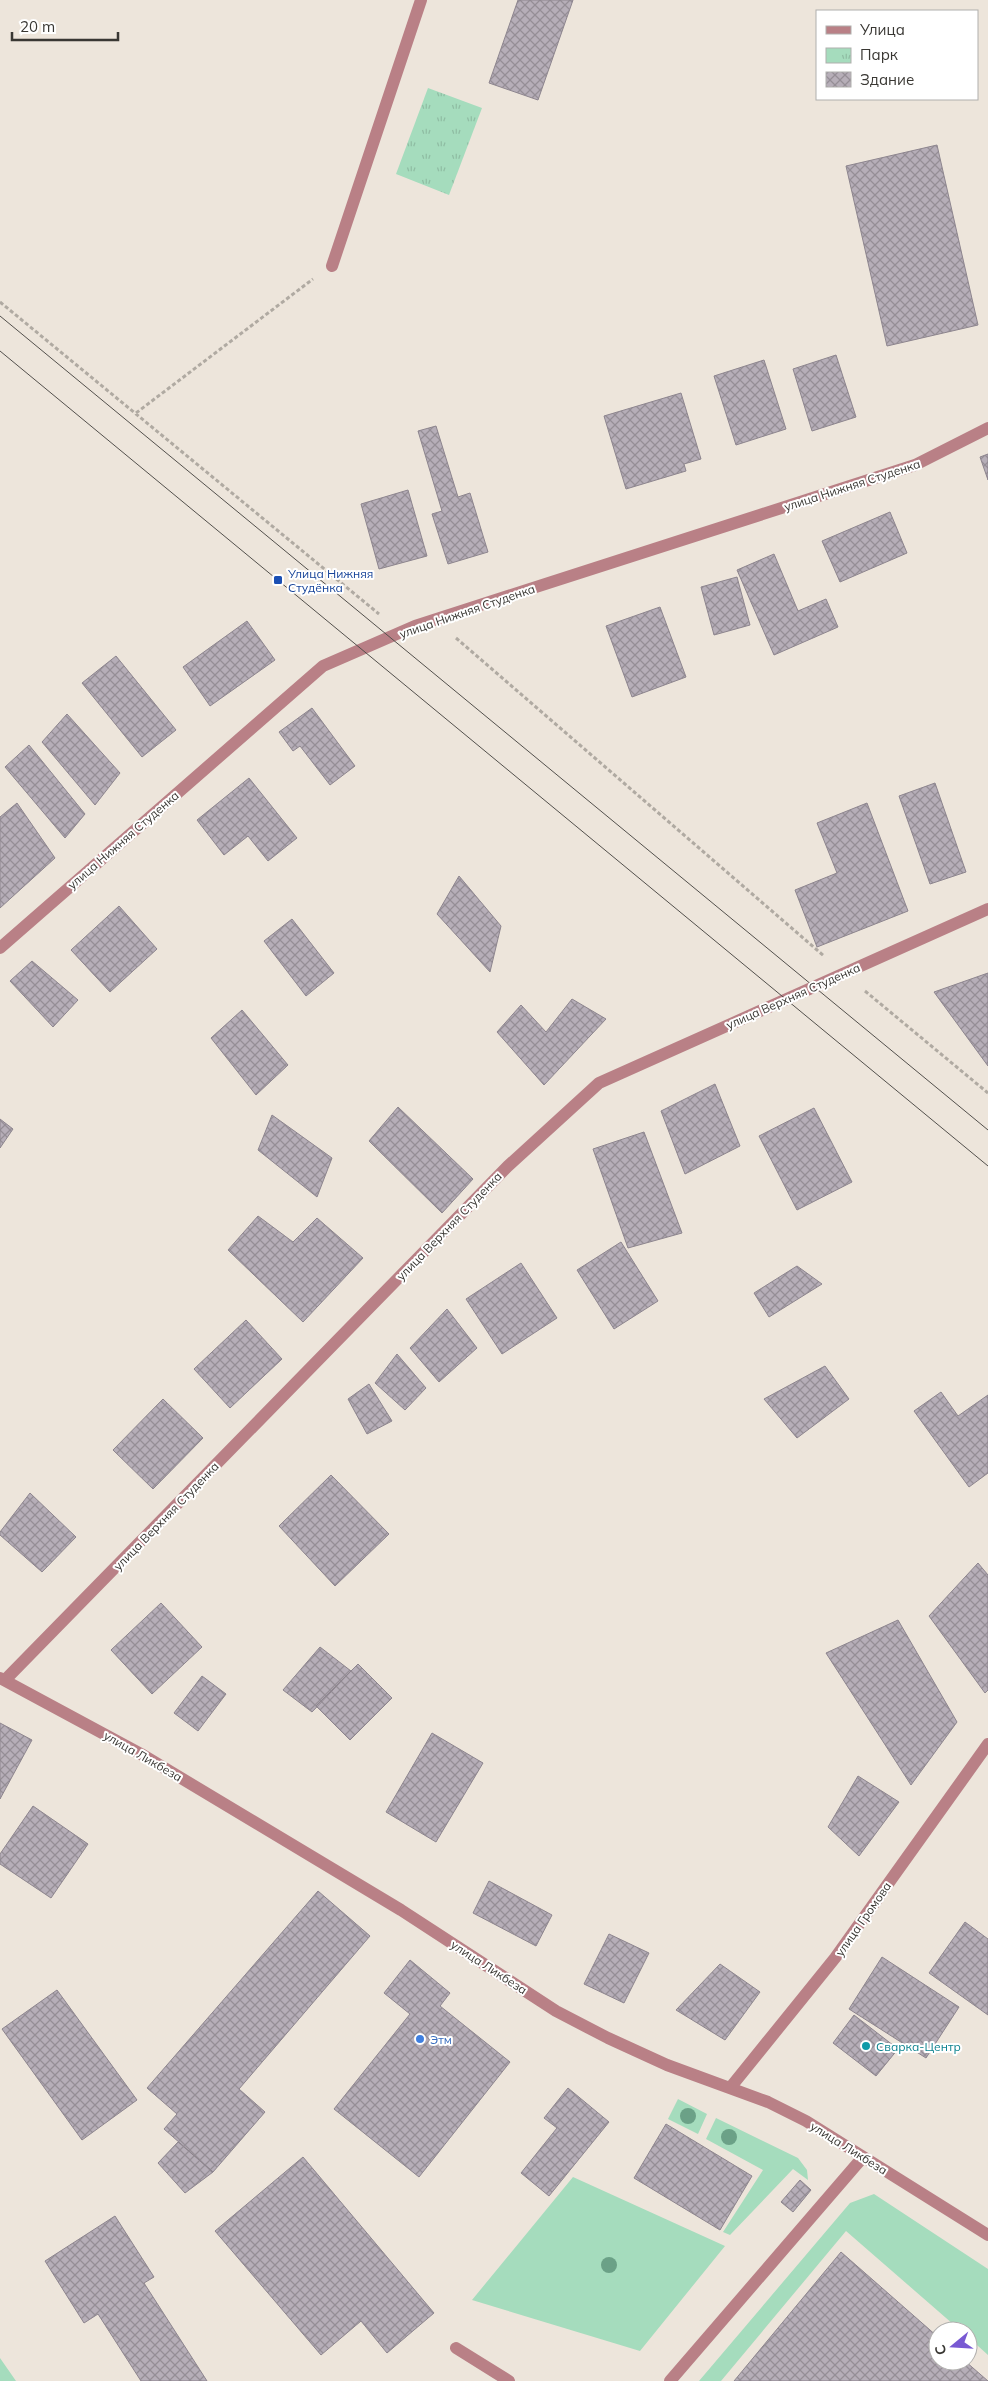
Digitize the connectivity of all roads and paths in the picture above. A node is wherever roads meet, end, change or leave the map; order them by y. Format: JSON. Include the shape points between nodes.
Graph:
{"nodes":[{"id":1,"x":421,"y":0,"type":"edge"},
{"id":2,"x":332,"y":266,"type":"joint"},
{"id":3,"x":0,"y":302,"type":"edge"},
{"id":4,"x":136,"y":413,"type":"junction"},
{"id":5,"x":988,"y":428,"type":"edge"},
{"id":6,"x":435,"y":620,"type":"junction"},
{"id":7,"x":400,"y":632,"type":"junction"},
{"id":8,"x":988,"y":909,"type":"edge"},
{"id":9,"x":0,"y":948,"type":"edge"},
{"id":10,"x":844,"y":974,"type":"junction"},
{"id":11,"x":988,"y":1093,"type":"edge"},
{"id":12,"x":3,"y":1678,"type":"edge"},
{"id":13,"x":988,"y":1744,"type":"edge"},
{"id":14,"x":730,"y":2088,"type":"junction"},
{"id":15,"x":864,"y":2157,"type":"junction"},
{"id":16,"x":988,"y":2235,"type":"edge"},
{"id":17,"x":456,"y":2348,"type":"dead end"},
{"id":18,"x":509,"y":2381,"type":"edge"},
{"id":19,"x":670,"y":2381,"type":"edge"}],
"edges":[{"from":1,"to":2,"type":"street"},
{"from":2,"to":4,"type":"path"},
{"from":3,"to":4,"type":"path"},
{"from":4,"to":7,"type":"path"},
{"from":5,"to":6,"type":"street","name":"улица Нижняя Cтуденкa","via":[[916,465]]},
{"from":6,"to":7,"type":"street","name":"улица Нижняя Cтуденкa"},
{"from":6,"to":10,"type":"path"},
{"from":7,"to":9,"type":"street","name":"улица Нижняя Cтуденкa","via":[[323,666]]},
{"from":8,"to":10,"type":"street","name":"улица Верхняя Студенка"},
{"from":10,"to":11,"type":"path"},
{"from":10,"to":12,"type":"street","name":"улица Верхняя Студенка","via":[[599,1083],[508,1166]]},
{"from":12,"to":14,"type":"street","name":"улица Ликбеза","via":[[141,1754],[401,1910],[556,2010],[659,2061]]},
{"from":13,"to":14,"type":"street","name":"улица Громова","via":[[836,1958]]},
{"from":14,"to":15,"type":"street","name":"улица Ликбеза","via":[[806,2121]]},
{"from":15,"to":16,"type":"street","name":"улица Ликбеза"},
{"from":15,"to":19,"type":"street"},
{"from":17,"to":18,"type":"street"}]}
